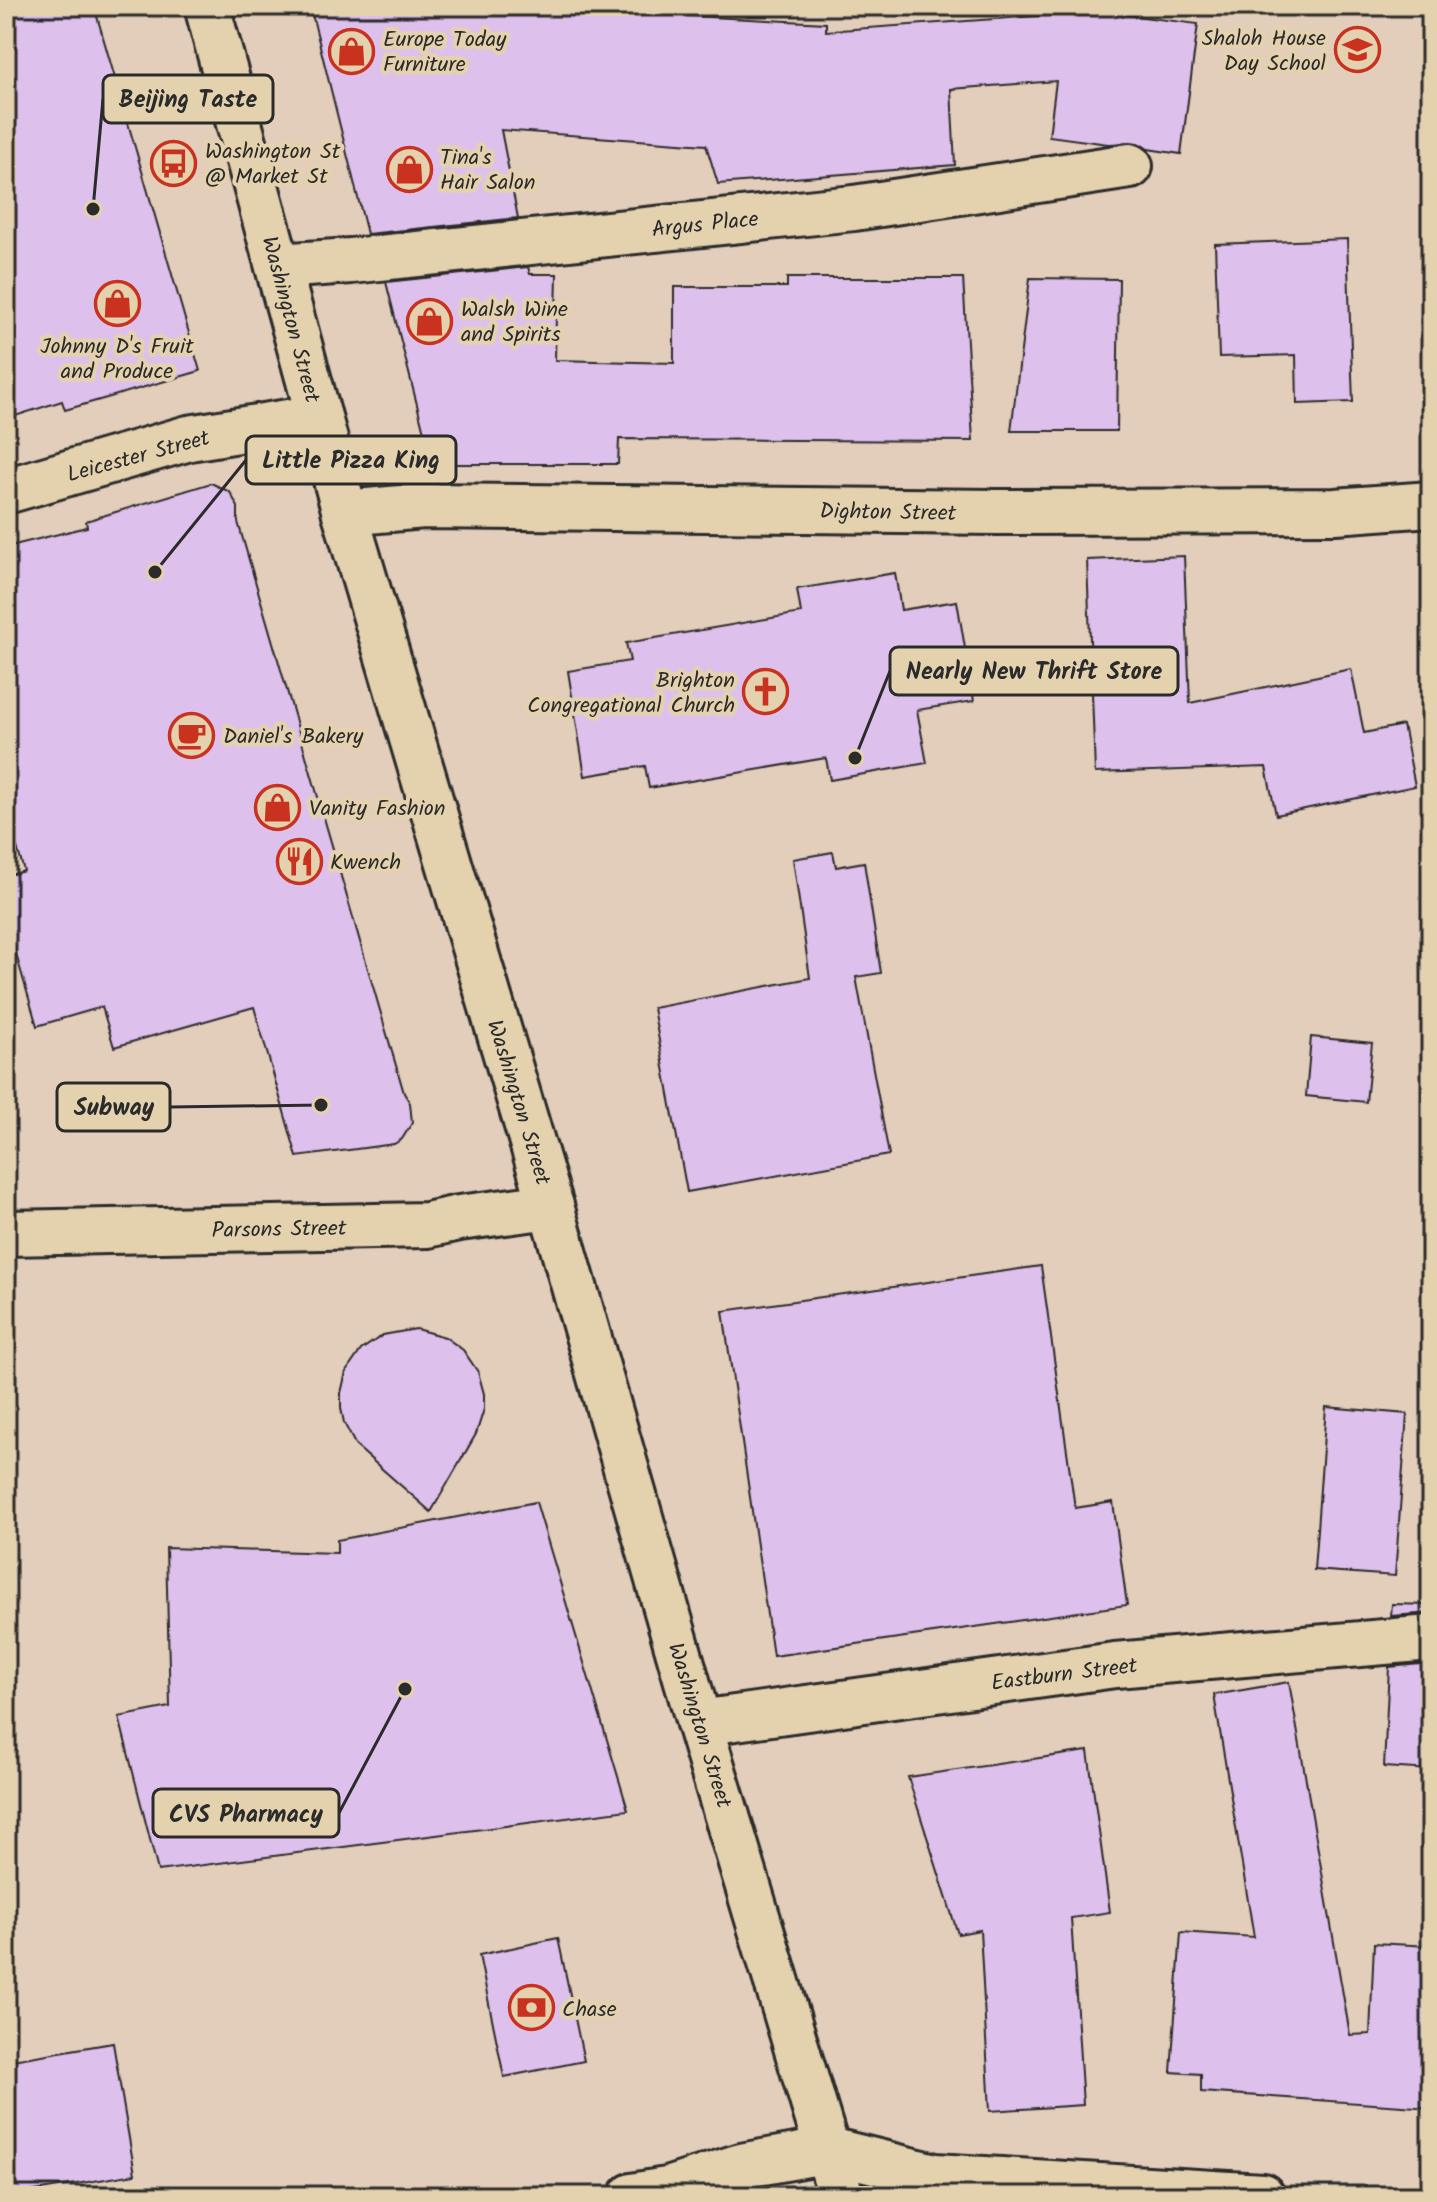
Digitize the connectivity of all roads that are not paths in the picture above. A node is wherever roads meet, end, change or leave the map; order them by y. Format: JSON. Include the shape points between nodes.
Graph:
{"nodes":[{"id":1,"x":207,"y":6,"type":"edge"},
{"id":2,"x":1130,"y":166,"type":"dead end"},
{"id":3,"x":278,"y":266,"type":"junction"},
{"id":4,"x":319,"y":417,"type":"junction"},
{"id":5,"x":6,"y":491,"type":"edge"},
{"id":6,"x":1431,"y":504,"type":"edge"},
{"id":7,"x":345,"y":513,"type":"junction"},
{"id":8,"x":551,"y":1206,"type":"junction"},
{"id":9,"x":6,"y":1233,"type":"edge"},
{"id":10,"x":1431,"y":1638,"type":"edge"},
{"id":11,"x":699,"y":1723,"type":"junction"},
{"id":12,"x":829,"y":2150,"type":"junction"},
{"id":13,"x":632,"y":2196,"type":"edge"},
{"id":14,"x":841,"y":2196,"type":"edge"},
{"id":15,"x":1262,"y":2196,"type":"edge"}],
"edges":[{"from":1,"to":3,"type":"street","name":"Washington Street"},
{"from":2,"to":3,"type":"street","name":"Argus Place","via":[[854,208]]},
{"from":3,"to":4,"type":"street","name":"Washington Street"},
{"from":4,"to":5,"type":"street","name":"Leicester Street","via":[[189,438]]},
{"from":4,"to":7,"type":"street","name":"Washington Street"},
{"from":6,"to":7,"type":"street","name":"Dighton Street","via":[[1335,511],[997,512],[424,506]]},
{"from":7,"to":8,"type":"street","name":"Washington Street"},
{"from":8,"to":9,"type":"street","name":"Parsons Street","via":[[427,1225]]},
{"from":8,"to":11,"type":"street","name":"Washington Street"},
{"from":10,"to":11,"type":"street","name":"Eastburn Street","via":[[1115,1665]]},
{"from":11,"to":12,"type":"street","name":"Washington Street"},
{"from":12,"to":13,"type":"street","via":[[741,2166]]},
{"from":12,"to":14,"type":"street","name":"Washington Street"},
{"from":12,"to":15,"type":"street","via":[[935,2176]]}]}
